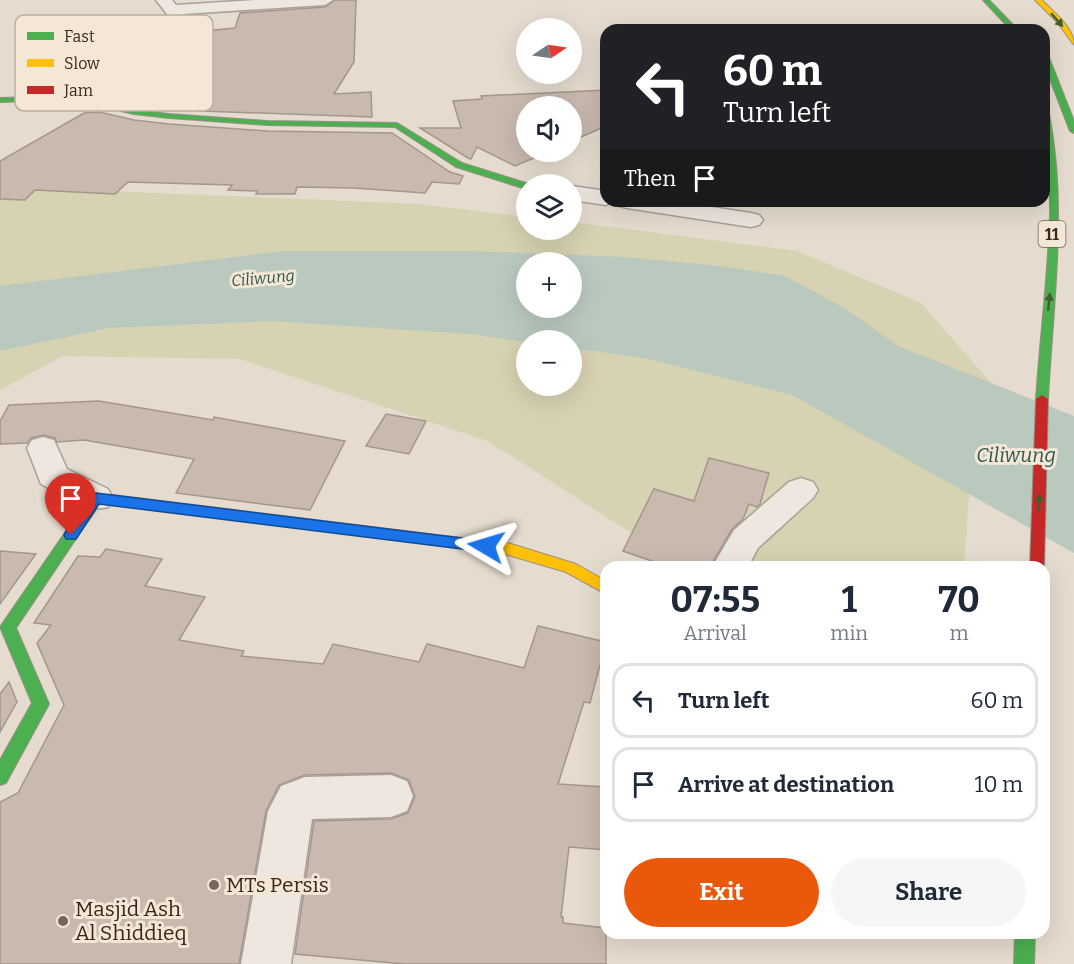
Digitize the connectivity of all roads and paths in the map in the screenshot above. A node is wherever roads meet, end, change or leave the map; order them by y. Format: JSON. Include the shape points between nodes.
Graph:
{"nodes":[{"id":1,"x":325,"y":0,"type":"edge"},
{"id":2,"x":986,"y":0,"type":"edge"},
{"id":3,"x":1004,"y":0,"type":"edge"},
{"id":4,"x":1038,"y":0,"type":"edge"},
{"id":5,"x":168,"y":5,"type":"edge"},
{"id":6,"x":1008,"y":24,"type":"edge"},
{"id":7,"x":1022,"y":24,"type":"edge"},
{"id":8,"x":1074,"y":43,"type":"edge"},
{"id":9,"x":1050,"y":70,"type":"edge"},
{"id":10,"x":0,"y":100,"type":"edge"},
{"id":11,"x":15,"y":100,"type":"edge"},
{"id":12,"x":130,"y":111,"type":"edge"},
{"id":13,"x":1050,"y":131,"type":"edge"},
{"id":14,"x":1074,"y":131,"type":"edge"},
{"id":15,"x":516,"y":183,"type":"edge"},
{"id":16,"x":582,"y":194,"type":"edge"},
{"id":17,"x":600,"y":197,"type":"edge"},
{"id":18,"x":666,"y":207,"type":"edge"},
{"id":19,"x":751,"y":220,"type":"dead end"},
{"id":20,"x":43,"y":448,"type":"dead end"},
{"id":21,"x":801,"y":490,"type":"dead end"},
{"id":22,"x":96,"y":498,"type":"junction"},
{"id":23,"x":733,"y":561,"type":"edge"},
{"id":24,"x":1037,"y":561,"type":"edge"},
{"id":25,"x":600,"y":585,"type":"edge"},
{"id":26,"x":0,"y":777,"type":"edge"},
{"id":27,"x":391,"y":796,"type":"dead end"},
{"id":28,"x":1025,"y":939,"type":"edge"},
{"id":29,"x":266,"y":964,"type":"edge"},
{"id":30,"x":1024,"y":964,"type":"edge"}],
"edges":[{"from":1,"to":5,"type":"street"},
{"from":2,"to":6,"type":"main road"},
{"from":3,"to":7,"type":"main road"},
{"from":4,"to":8,"type":"main road","one_way":true},
{"from":9,"to":14,"type":"main road"},
{"from":10,"to":11,"type":"main road"},
{"from":12,"to":15,"type":"main road","via":[[267,123],[397,125],[459,165]]},
{"from":24,"to":13,"type":"main road","number":"11","one_way":true,"via":[[1044,360],[1053,263]]},
{"from":16,"to":17,"type":"street"},
{"from":18,"to":19,"type":"street"},
{"from":20,"to":22,"type":"street","via":[[53,476]]},
{"from":21,"to":23,"type":"street","via":[[746,539]]},
{"from":22,"to":25,"type":"main road","via":[[508,549],[571,568]]},
{"from":22,"to":26,"type":"main road","via":[[8,627],[41,704]]},
{"from":27,"to":29,"type":"street","via":[[297,801],[291,811]]},
{"from":28,"to":30,"type":"main road"}]}
